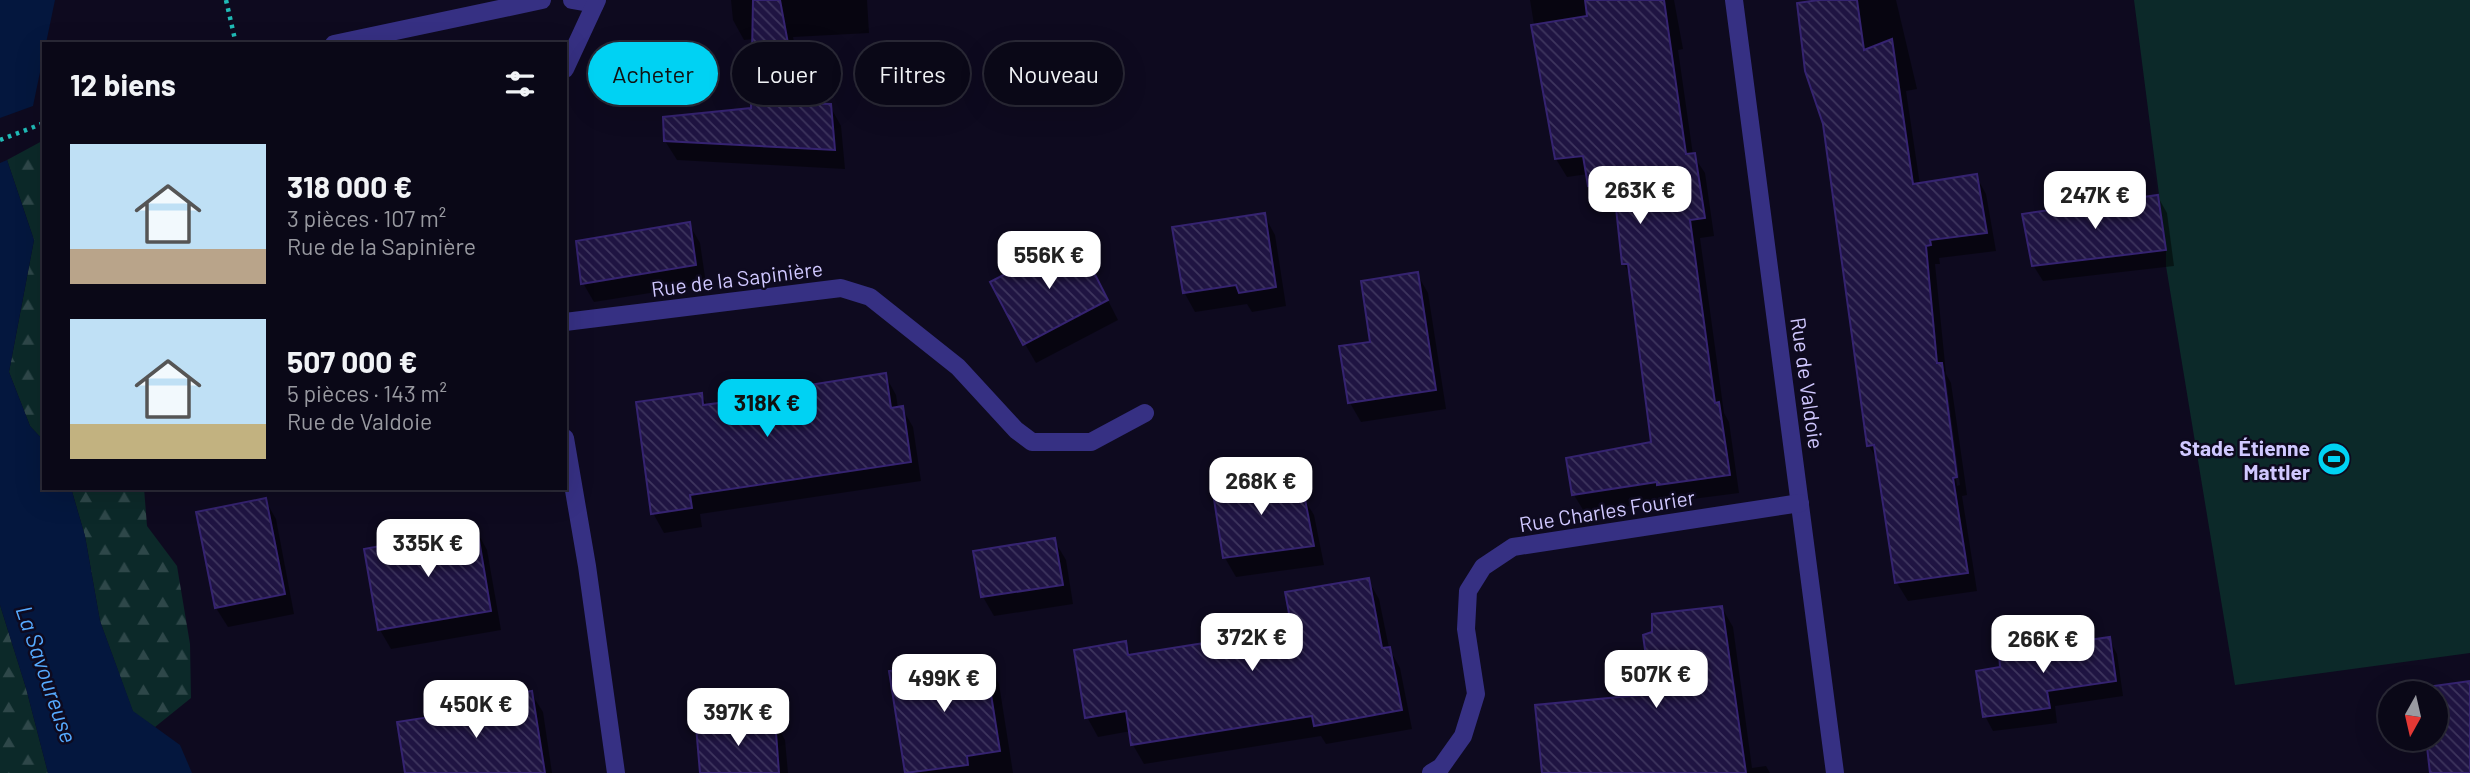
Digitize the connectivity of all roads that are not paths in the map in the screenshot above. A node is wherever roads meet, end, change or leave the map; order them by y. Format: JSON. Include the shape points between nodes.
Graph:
{"nodes":[{"id":1,"x":541,"y":0,"type":"edge"},
{"id":2,"x":572,"y":0,"type":"edge"},
{"id":3,"x":1734,"y":0,"type":"edge"},
{"id":4,"x":596,"y":2,"type":"edge"},
{"id":5,"x":343,"y":42,"type":"edge"},
{"id":6,"x":567,"y":65,"type":"edge"},
{"id":7,"x":567,"y":323,"type":"edge"},
{"id":8,"x":1145,"y":414,"type":"dead end"},
{"id":9,"x":567,"y":450,"type":"edge"},
{"id":10,"x":1800,"y":503,"type":"junction"},
{"id":11,"x":616,"y":773,"type":"edge"},
{"id":12,"x":1431,"y":773,"type":"edge"},
{"id":13,"x":1835,"y":773,"type":"edge"}],
"edges":[{"from":1,"to":5,"type":"street"},
{"from":2,"to":4,"type":"street"},
{"from":3,"to":10,"type":"street","name":"Rue de Valdoie"},
{"from":4,"to":6,"type":"street"},
{"from":7,"to":8,"type":"street","name":"Rue de la Sapinière","via":[[841,288],[870,297],[958,367],[1032,442],[1091,442]]},
{"from":9,"to":11,"type":"street"},
{"from":10,"to":12,"type":"street","name":"Rue Charles Fourier","via":[[1513,547],[1483,567],[1468,591],[1466,629],[1476,694],[1463,736],[1441,767]]},
{"from":10,"to":13,"type":"street","name":"Rue de Valdoie"}]}
